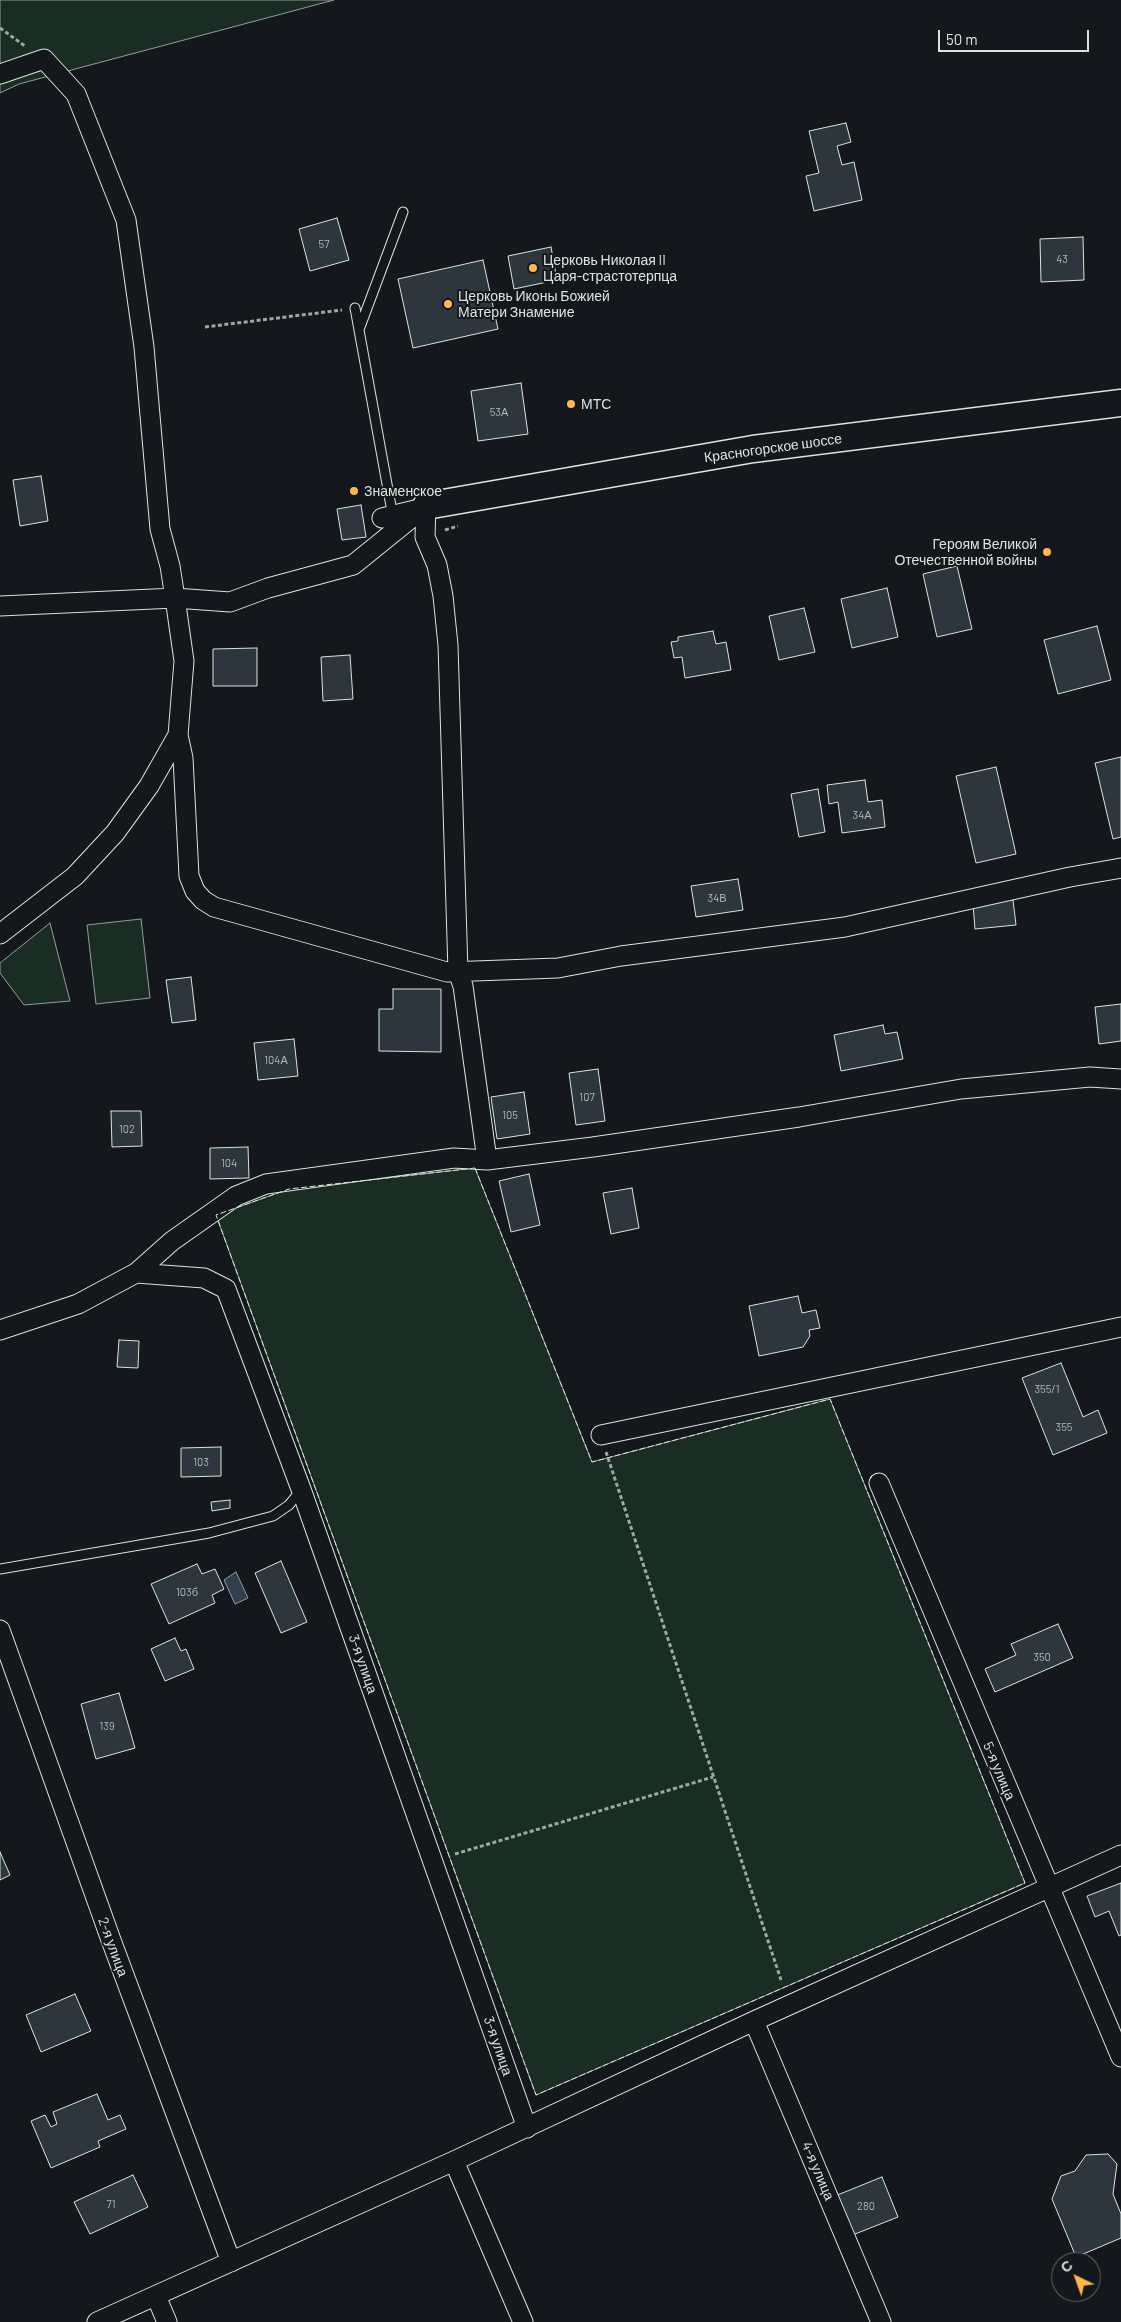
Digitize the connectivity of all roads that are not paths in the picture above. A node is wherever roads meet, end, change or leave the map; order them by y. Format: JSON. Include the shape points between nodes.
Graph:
{"nodes":[{"id":1,"x":0,"y":74,"type":"edge"},
{"id":2,"x":403,"y":212,"type":"dead end"},
{"id":3,"x":356,"y":308,"type":"road end"},
{"id":4,"x":359,"y":328,"type":"junction"},
{"id":5,"x":1121,"y":403,"type":"edge"},
{"id":6,"x":426,"y":506,"type":"junction"},
{"id":7,"x":388,"y":518,"type":"joint"},
{"id":8,"x":175,"y":598,"type":"junction"},
{"id":9,"x":0,"y":606,"type":"edge"},
{"id":10,"x":178,"y":735,"type":"junction"},
{"id":11,"x":1121,"y":868,"type":"edge"},
{"id":12,"x":0,"y":934,"type":"edge"},
{"id":13,"x":458,"y":972,"type":"junction"},
{"id":14,"x":1121,"y":1079,"type":"edge"},
{"id":15,"x":487,"y":1160,"type":"junction"},
{"id":16,"x":136,"y":1273,"type":"junction"},
{"id":17,"x":1121,"y":1328,"type":"edge"},
{"id":18,"x":0,"y":1330,"type":"edge"},
{"id":19,"x":601,"y":1435,"type":"road end"},
{"id":20,"x":879,"y":1483,"type":"dead end"},
{"id":21,"x":301,"y":1489,"type":"junction"},
{"id":22,"x":0,"y":1569,"type":"edge"},
{"id":23,"x":0,"y":1630,"type":"edge"},
{"id":24,"x":1121,"y":1855,"type":"edge"},
{"id":25,"x":1048,"y":1888,"type":"junction"},
{"id":26,"x":754,"y":2021,"type":"junction"},
{"id":27,"x":1121,"y":2057,"type":"edge"},
{"id":28,"x":527,"y":2128,"type":"junction"},
{"id":29,"x":454,"y":2161,"type":"junction"},
{"id":30,"x":232,"y":2262,"type":"junction"},
{"id":31,"x":156,"y":2296,"type":"junction"},
{"id":32,"x":97,"y":2322,"type":"edge"},
{"id":33,"x":167,"y":2322,"type":"edge"},
{"id":34,"x":523,"y":2322,"type":"edge"},
{"id":35,"x":881,"y":2322,"type":"edge"}],
"edges":[{"from":1,"to":8,"type":"street","via":[[44,59],[76,94],[126,220],[144,347],[160,529]]},
{"from":2,"to":4,"type":"lane"},
{"from":3,"to":4,"type":"lane"},
{"from":4,"to":7,"type":"lane"},
{"from":5,"to":6,"type":"street","name":"Красногорское шоссе","via":[[752,448]]},
{"from":6,"to":7,"type":"street"},
{"from":6,"to":8,"type":"street","via":[[352,564],[230,602]]},
{"from":6,"to":13,"type":"street","via":[[425,537],[437,565],[448,645]]},
{"from":8,"to":9,"type":"street"},
{"from":8,"to":10,"type":"street","via":[[184,661]]},
{"from":10,"to":12,"type":"street","via":[[149,786],[115,833],[74,876]]},
{"from":10,"to":13,"type":"street","via":[[183,758],[189,876],[203,900],[226,911],[447,972]]},
{"from":11,"to":13,"type":"street","via":[[845,927],[622,956],[558,968]]},
{"from":13,"to":15,"type":"street","via":[[463,986]]},
{"from":14,"to":15,"type":"street","via":[[1090,1077],[961,1088],[799,1117]]},
{"from":15,"to":16,"type":"street","via":[[454,1158],[266,1184],[228,1201],[172,1241]]},
{"from":16,"to":18,"type":"street","via":[[78,1304]]},
{"from":16,"to":21,"type":"street","name":"3-я улица","via":[[204,1278],[226,1289]]},
{"from":17,"to":19,"type":"street"},
{"from":20,"to":25,"type":"street","name":"5-я улица"},
{"from":21,"to":22,"type":"lane","via":[[289,1505],[273,1516],[236,1526]]},
{"from":21,"to":28,"type":"street","name":"3-я улица"},
{"from":23,"to":30,"type":"street","name":"2-я улица","via":[[111,1940]]},
{"from":24,"to":25,"type":"street"},
{"from":25,"to":26,"type":"street"},
{"from":25,"to":27,"type":"street","name":"5-я улица"},
{"from":26,"to":28,"type":"street"},
{"from":26,"to":35,"type":"street","name":"4-я улица"},
{"from":28,"to":29,"type":"street"},
{"from":29,"to":30,"type":"street"},
{"from":29,"to":34,"type":"street"},
{"from":30,"to":31,"type":"street"},
{"from":31,"to":32,"type":"street"},
{"from":31,"to":33,"type":"street"}]}
